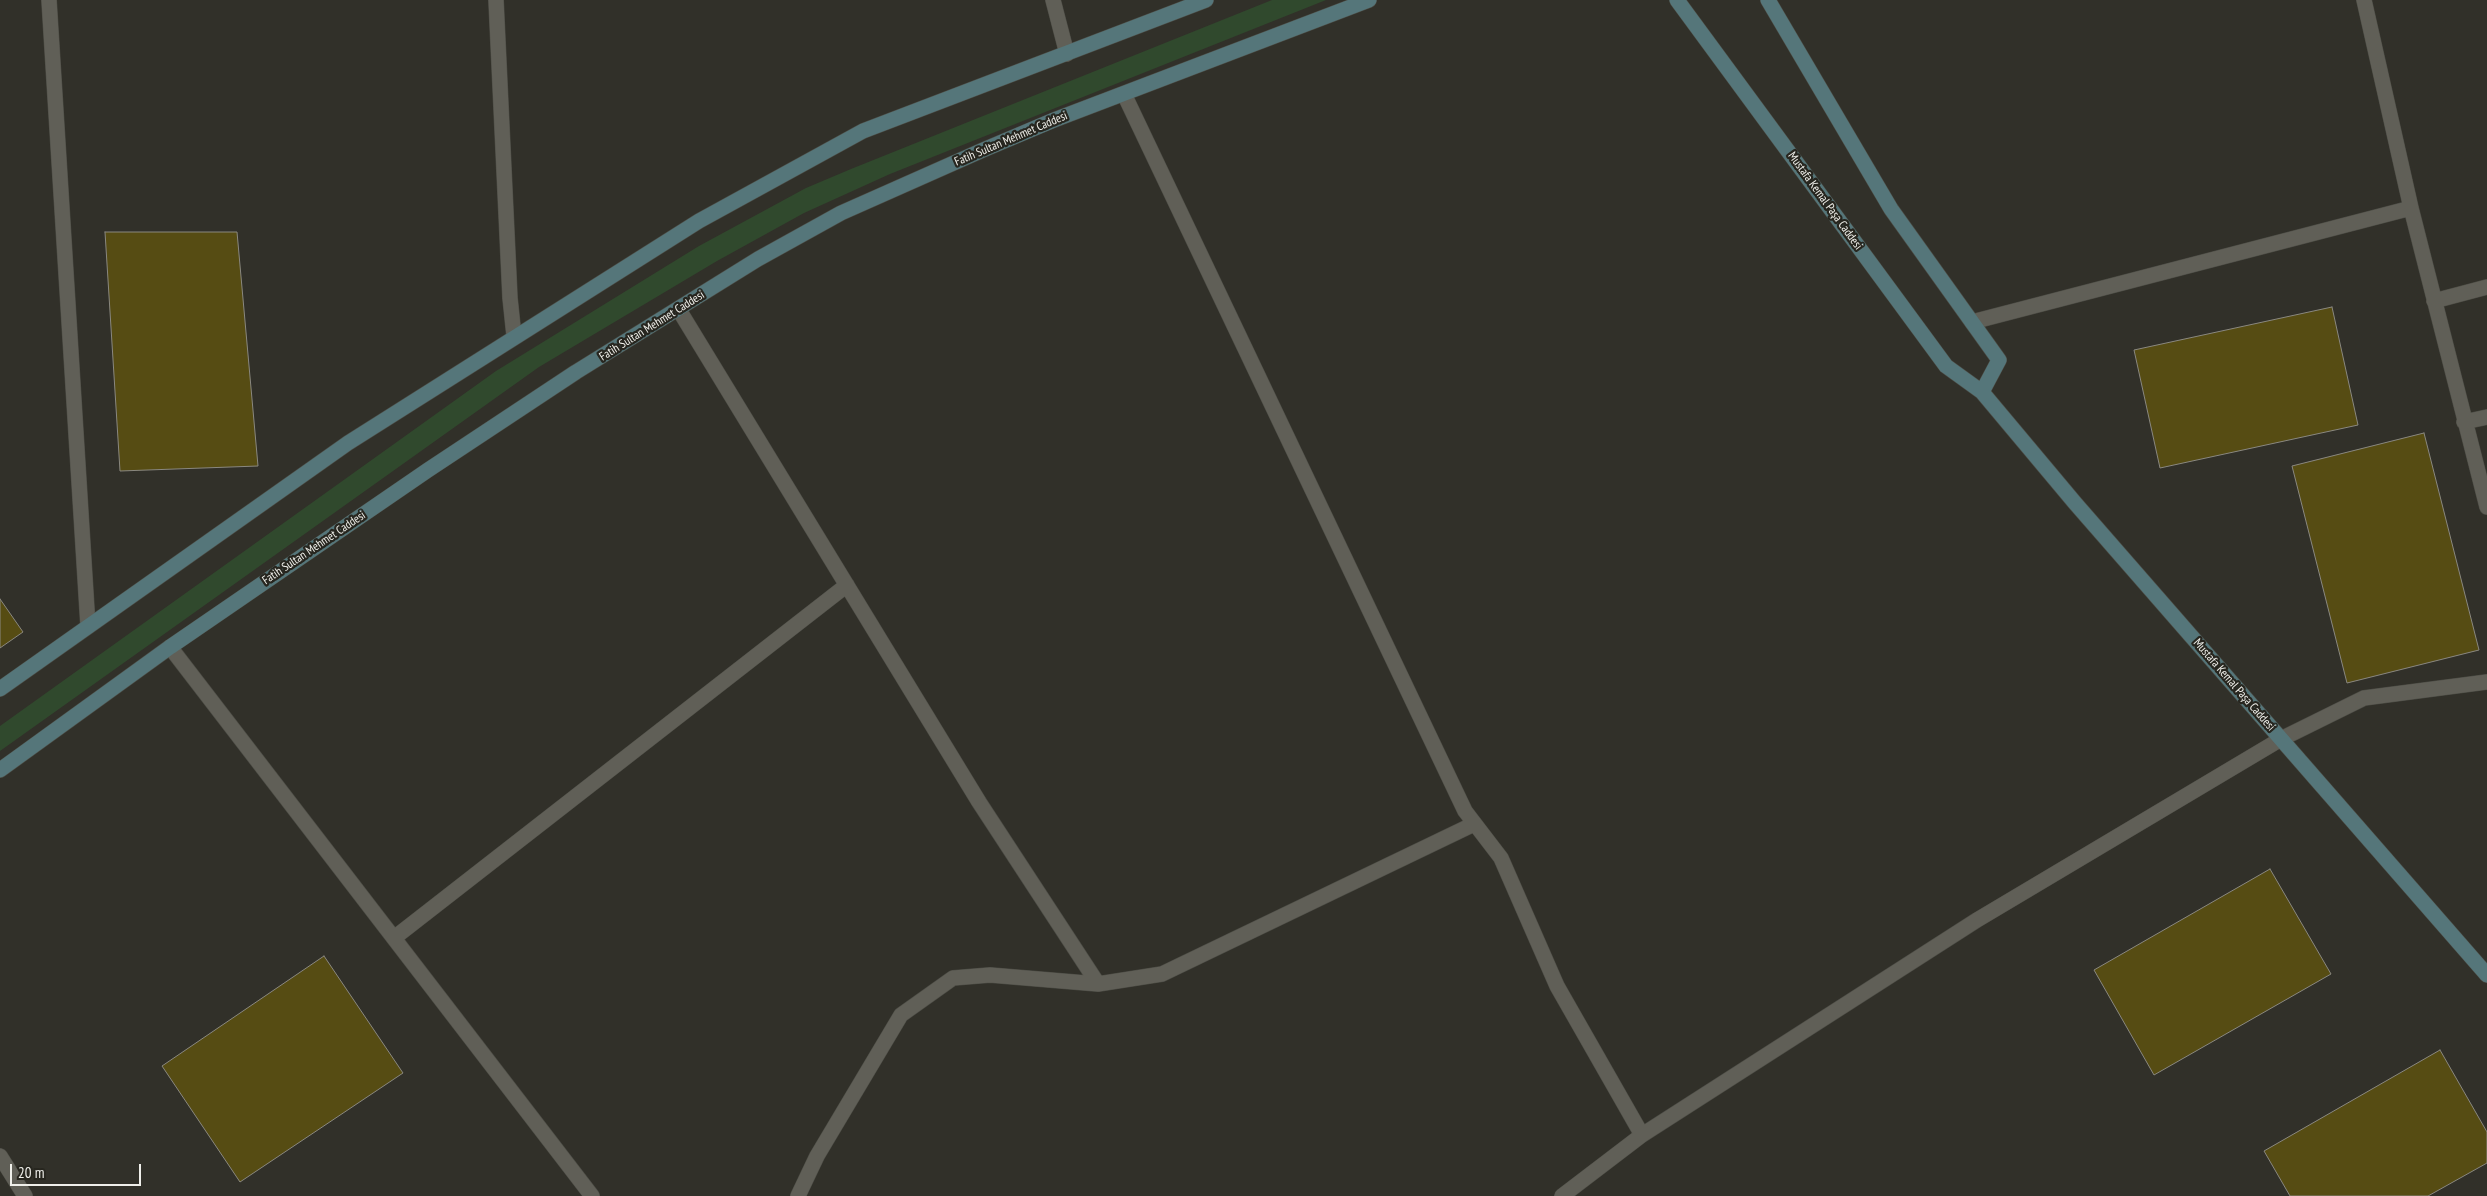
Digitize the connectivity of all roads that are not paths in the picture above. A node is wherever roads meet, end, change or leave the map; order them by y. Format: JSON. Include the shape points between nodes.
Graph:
{"nodes":[{"id":1,"x":50,"y":0,"type":"edge"},
{"id":2,"x":496,"y":0,"type":"edge"},
{"id":3,"x":1053,"y":0,"type":"edge"},
{"id":4,"x":1206,"y":0,"type":"edge"},
{"id":5,"x":1369,"y":0,"type":"edge"},
{"id":6,"x":1677,"y":0,"type":"edge"},
{"id":7,"x":1768,"y":0,"type":"edge"},
{"id":8,"x":2364,"y":0,"type":"edge"},
{"id":9,"x":1067,"y":54,"type":"junction"},
{"id":10,"x":1124,"y":94,"type":"junction"},
{"id":11,"x":2411,"y":208,"type":"junction"},
{"id":12,"x":2487,"y":287,"type":"edge"},
{"id":13,"x":2434,"y":301,"type":"junction"},
{"id":14,"x":679,"y":310,"type":"junction"},
{"id":15,"x":1972,"y":322,"type":"junction"},
{"id":16,"x":514,"y":336,"type":"junction"},
{"id":17,"x":1982,"y":392,"type":"junction"},
{"id":18,"x":2487,"y":417,"type":"edge"},
{"id":19,"x":2464,"y":422,"type":"junction"},
{"id":20,"x":2487,"y":507,"type":"edge"},
{"id":21,"x":847,"y":585,"type":"junction"},
{"id":22,"x":88,"y":626,"type":"junction"},
{"id":23,"x":170,"y":647,"type":"junction"},
{"id":24,"x":2487,"y":682,"type":"edge"},
{"id":25,"x":0,"y":689,"type":"edge"},
{"id":26,"x":2281,"y":739,"type":"junction"},
{"id":27,"x":0,"y":770,"type":"edge"},
{"id":28,"x":1474,"y":824,"type":"junction"},
{"id":29,"x":394,"y":938,"type":"junction"},
{"id":30,"x":2487,"y":975,"type":"edge"},
{"id":31,"x":1098,"y":984,"type":"junction"},
{"id":32,"x":1642,"y":1135,"type":"junction"},
{"id":33,"x":0,"y":1156,"type":"edge"},
{"id":34,"x":25,"y":1196,"type":"edge"},
{"id":35,"x":592,"y":1196,"type":"edge"},
{"id":36,"x":798,"y":1196,"type":"edge"},
{"id":37,"x":1562,"y":1196,"type":"edge"}],
"edges":[{"from":1,"to":22,"type":"street"},
{"from":2,"to":16,"type":"street"},
{"from":3,"to":9,"type":"street"},
{"from":4,"to":9,"type":"main road"},
{"from":5,"to":10,"type":"main road","name":"Fatih Sultan Mehmet Caddesi"},
{"from":6,"to":17,"type":"main road","name":"Mustafa Kemal Paşa Caddesi","via":[[1946,366]]},
{"from":7,"to":15,"type":"main road","via":[[1891,209]]},
{"from":8,"to":11,"type":"street"},
{"from":9,"to":16,"type":"main road","via":[[863,131],[699,221]]},
{"from":10,"to":14,"type":"main road","name":"Fatih Sultan Mehmet Caddesi","via":[[992,146],[841,214],[758,259]]},
{"from":10,"to":28,"type":"street"},
{"from":11,"to":13,"type":"street"},
{"from":11,"to":15,"type":"street"},
{"from":12,"to":13,"type":"street"},
{"from":13,"to":19,"type":"street"},
{"from":14,"to":21,"type":"street"},
{"from":14,"to":23,"type":"main road","name":"Fatih Sultan Mehmet Caddesi","via":[[576,372]]},
{"from":15,"to":17,"type":"main road","via":[[1999,360]]},
{"from":16,"to":22,"type":"main road","via":[[348,443]]},
{"from":17,"to":26,"type":"main road","name":"Mustafa Kemal Paşa Caddesi"},
{"from":18,"to":19,"type":"street"},
{"from":19,"to":20,"type":"street"},
{"from":21,"to":29,"type":"street"},
{"from":21,"to":31,"type":"street","via":[[979,802]]},
{"from":22,"to":25,"type":"main road"},
{"from":23,"to":27,"type":"main road","name":"Fatih Sultan Mehmet Caddesi"},
{"from":23,"to":29,"type":"street"},
{"from":24,"to":26,"type":"street","via":[[2364,698]]},
{"from":26,"to":30,"type":"main road","name":"Mustafa Kemal Paşa Caddesi"},
{"from":26,"to":32,"type":"street","via":[[1977,920]]},
{"from":28,"to":31,"type":"street","via":[[1162,974]]},
{"from":28,"to":32,"type":"street","via":[[1500,858],[1557,986]]},
{"from":29,"to":35,"type":"street"},
{"from":31,"to":36,"type":"street","via":[[990,975],[953,978],[902,1015],[817,1156]]},
{"from":32,"to":37,"type":"street"},
{"from":33,"to":34,"type":"street"}]}
